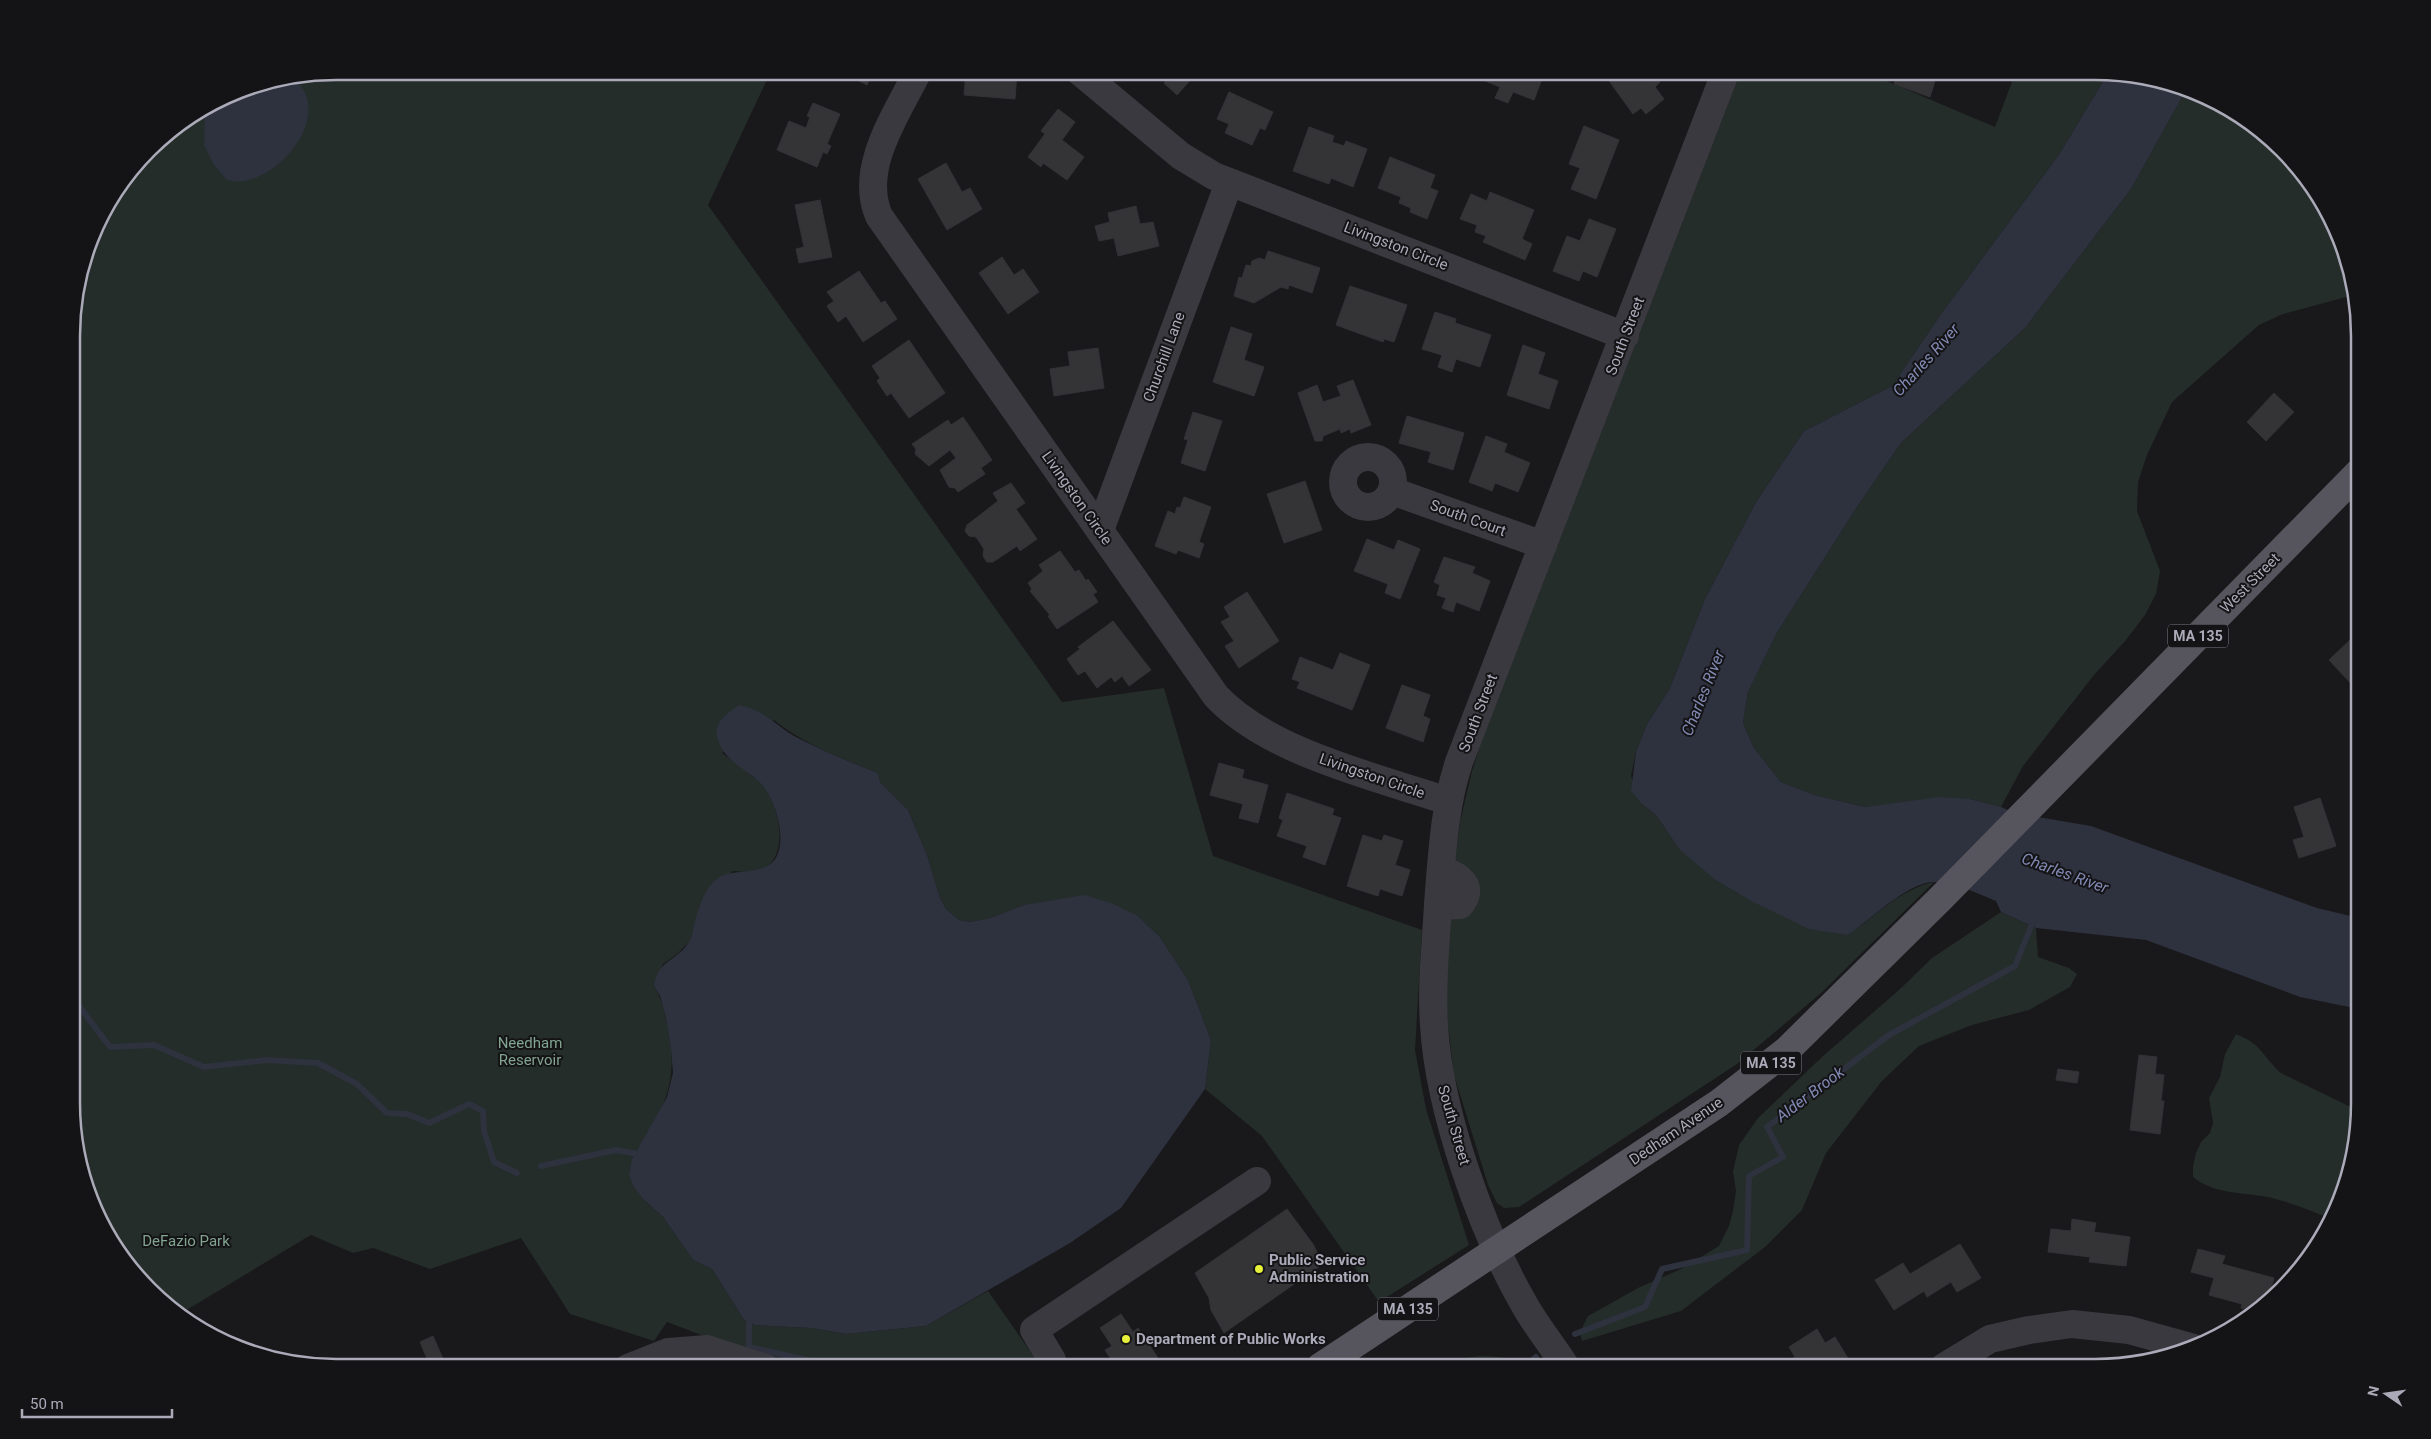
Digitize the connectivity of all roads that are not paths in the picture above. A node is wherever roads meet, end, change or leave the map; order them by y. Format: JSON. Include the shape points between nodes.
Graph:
{"nodes":[{"id":1,"x":914,"y":80,"type":"edge"},
{"id":2,"x":1090,"y":80,"type":"edge"},
{"id":3,"x":1723,"y":80,"type":"edge"},
{"id":4,"x":1228,"y":183,"type":"junction"},
{"id":5,"x":1625,"y":336,"type":"junction"},
{"id":6,"x":2351,"y":480,"type":"edge"},
{"id":7,"x":1392,"y":491,"type":"dead end"},
{"id":8,"x":1100,"y":530,"type":"junction"},
{"id":9,"x":1543,"y":545,"type":"junction"},
{"id":10,"x":1448,"y":802,"type":"junction"},
{"id":11,"x":1992,"y":845,"type":"joint"},
{"id":12,"x":1257,"y":1181,"type":"dead end"},
{"id":13,"x":1496,"y":1250,"type":"junction"},
{"id":14,"x":2180,"y":1344,"type":"edge"},
{"id":15,"x":650,"y":1359,"type":"edge"},
{"id":16,"x":738,"y":1359,"type":"edge"},
{"id":17,"x":1051,"y":1359,"type":"edge"},
{"id":18,"x":1333,"y":1359,"type":"edge"},
{"id":19,"x":1561,"y":1359,"type":"edge"},
{"id":20,"x":1957,"y":1359,"type":"edge"}],
"edges":[{"from":1,"to":8,"type":"street","name":"Livingston Circle","via":[[876,159],[871,185],[875,208],[883,224]]},
{"from":2,"to":4,"type":"street","name":"Livingston Circle","via":[[1182,156]]},
{"from":3,"to":5,"type":"street","name":"South Street"},
{"from":4,"to":5,"type":"street","name":"Livingston Circle"},
{"from":4,"to":8,"type":"street","name":"Churchill Lane"},
{"from":5,"to":9,"type":"street","name":"South Street"},
{"from":6,"to":11,"type":"main road","name":"West Street","number":"MA 135"},
{"from":7,"to":9,"type":"street","name":"South Court"},
{"from":8,"to":10,"type":"street","name":"Livingston Circle","via":[[1216,696],[1235,714],[1257,730],[1306,753]]},
{"from":9,"to":10,"type":"street","name":"South Street","via":[[1459,762]]},
{"from":10,"to":13,"type":"street","name":"South Street","via":[[1433,1005],[1437,1058],[1465,1165]]},
{"from":11,"to":13,"type":"main road","name":"Dedham Avenue","number":"MA 135","via":[[1811,1027],[1755,1076]]},
{"from":12,"to":17,"type":"street","via":[[1034,1330]]},
{"from":13,"to":18,"type":"main road","name":"Dedham Avenue","number":"MA 135"},
{"from":13,"to":19,"type":"street","name":"South Street","via":[[1524,1305]]},
{"from":14,"to":20,"type":"street","via":[[2129,1330],[2072,1324],[1990,1338]]},
{"from":15,"to":16,"type":"street","via":[[668,1352],[707,1349]]}]}
